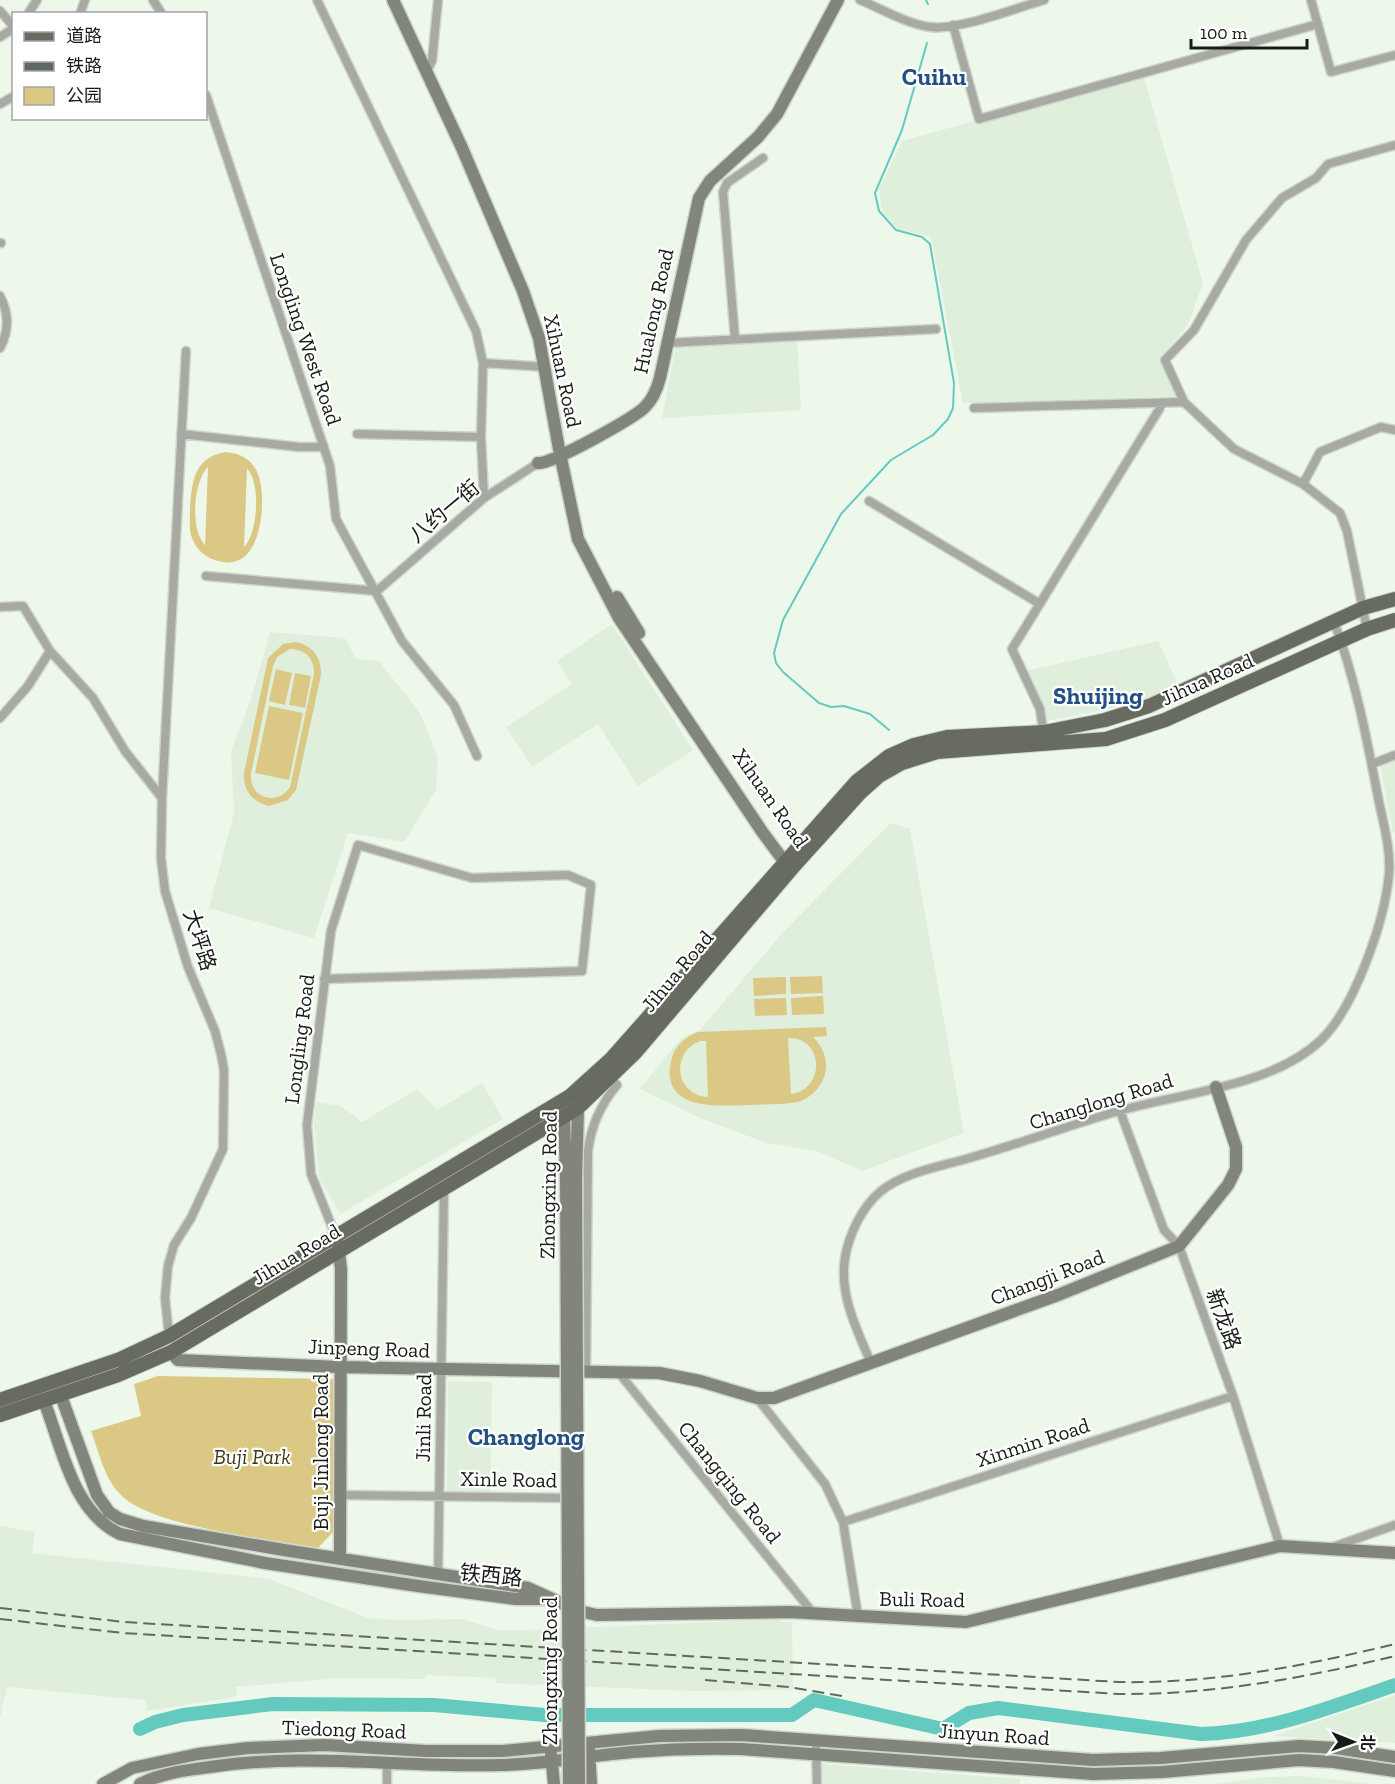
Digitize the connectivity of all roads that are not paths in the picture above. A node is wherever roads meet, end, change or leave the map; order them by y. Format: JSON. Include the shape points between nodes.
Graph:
{"nodes":[{"id":1,"x":85,"y":0,"type":"edge"},
{"id":2,"x":317,"y":0,"type":"edge"},
{"id":3,"x":393,"y":0,"type":"edge"},
{"id":4,"x":402,"y":0,"type":"edge"},
{"id":5,"x":438,"y":0,"type":"edge"},
{"id":6,"x":831,"y":0,"type":"edge"},
{"id":7,"x":838,"y":0,"type":"edge"},
{"id":8,"x":860,"y":0,"type":"edge"},
{"id":9,"x":1044,"y":0,"type":"edge"},
{"id":10,"x":1311,"y":0,"type":"edge"},
{"id":11,"x":0,"y":11,"type":"edge"},
{"id":12,"x":81,"y":12,"type":"edge"},
{"id":13,"x":1318,"y":24,"type":"junction"},
{"id":14,"x":953,"y":25,"type":"junction"},
{"id":15,"x":12,"y":26,"type":"edge"},
{"id":16,"x":1395,"y":55,"type":"edge"},
{"id":17,"x":430,"y":65,"type":"junction"},
{"id":18,"x":207,"y":98,"type":"edge"},
{"id":19,"x":1395,"y":145,"type":"edge"},
{"id":20,"x":763,"y":158,"type":"dead end"},
{"id":21,"x":0,"y":296,"type":"edge"},
{"id":22,"x":936,"y":329,"type":"dead end"},
{"id":23,"x":735,"y":339,"type":"junction"},
{"id":24,"x":668,"y":343,"type":"junction"},
{"id":25,"x":0,"y":348,"type":"edge"},
{"id":26,"x":186,"y":351,"type":"dead end"},
{"id":27,"x":483,"y":363,"type":"junction"},
{"id":28,"x":545,"y":367,"type":"junction"},
{"id":29,"x":1184,"y":402,"type":"junction"},
{"id":30,"x":1163,"y":403,"type":"junction"},
{"id":31,"x":974,"y":408,"type":"dead end"},
{"id":32,"x":1395,"y":430,"type":"edge"},
{"id":33,"x":181,"y":434,"type":"junction"},
{"id":34,"x":357,"y":434,"type":"dead end"},
{"id":35,"x":481,"y":437,"type":"junction"},
{"id":36,"x":324,"y":447,"type":"junction"},
{"id":37,"x":562,"y":451,"type":"junction"},
{"id":38,"x":538,"y":464,"type":"joint"},
{"id":39,"x":1303,"y":484,"type":"junction"},
{"id":40,"x":484,"y":498,"type":"junction"},
{"id":41,"x":869,"y":501,"type":"dead end"},
{"id":42,"x":206,"y":576,"type":"dead end"},
{"id":43,"x":376,"y":591,"type":"junction"},
{"id":44,"x":1395,"y":599,"type":"edge"},
{"id":45,"x":1040,"y":604,"type":"junction"},
{"id":46,"x":0,"y":607,"type":"edge"},
{"id":47,"x":1363,"y":608,"type":"junction"},
{"id":48,"x":1395,"y":620,"type":"edge"},
{"id":49,"x":1334,"y":621,"type":"junction"},
{"id":50,"x":1367,"y":629,"type":"junction"},
{"id":51,"x":1341,"y":641,"type":"junction"},
{"id":52,"x":50,"y":651,"type":"junction"},
{"id":53,"x":0,"y":718,"type":"edge"},
{"id":54,"x":1044,"y":739,"type":"junction"},
{"id":55,"x":1395,"y":755,"type":"edge"},
{"id":56,"x":477,"y":756,"type":"dead end"},
{"id":57,"x":1372,"y":764,"type":"junction"},
{"id":58,"x":162,"y":798,"type":"junction"},
{"id":59,"x":789,"y":861,"type":"junction"},
{"id":60,"x":1392,"y":861,"type":"edge"},
{"id":61,"x":324,"y":978,"type":"junction"},
{"id":62,"x":611,"y":1078,"type":"junction"},
{"id":63,"x":1216,"y":1087,"type":"junction"},
{"id":64,"x":574,"y":1102,"type":"junction"},
{"id":65,"x":1120,"y":1111,"type":"junction"},
{"id":66,"x":564,"y":1117,"type":"junction"},
{"id":67,"x":571,"y":1178,"type":"junction"},
{"id":68,"x":444,"y":1189,"type":"junction"},
{"id":69,"x":336,"y":1238,"type":"junction"},
{"id":70,"x":1179,"y":1245,"type":"junction"},
{"id":71,"x":341,"y":1251,"type":"junction"},
{"id":72,"x":169,"y":1336,"type":"junction"},
{"id":73,"x":171,"y":1352,"type":"junction"},
{"id":74,"x":871,"y":1363,"type":"junction"},
{"id":75,"x":339,"y":1367,"type":"junction"},
{"id":76,"x":442,"y":1370,"type":"junction"},
{"id":77,"x":577,"y":1373,"type":"junction"},
{"id":78,"x":620,"y":1373,"type":"junction"},
{"id":79,"x":61,"y":1396,"type":"junction"},
{"id":80,"x":1233,"y":1396,"type":"junction"},
{"id":81,"x":758,"y":1398,"type":"junction"},
{"id":82,"x":0,"y":1400,"type":"edge"},
{"id":83,"x":44,"y":1401,"type":"junction"},
{"id":84,"x":0,"y":1415,"type":"edge"},
{"id":85,"x":340,"y":1495,"type":"junction"},
{"id":86,"x":440,"y":1496,"type":"junction"},
{"id":87,"x":570,"y":1498,"type":"junction"},
{"id":88,"x":843,"y":1522,"type":"junction"},
{"id":89,"x":1395,"y":1526,"type":"edge"},
{"id":90,"x":1280,"y":1546,"type":"junction"},
{"id":91,"x":1324,"y":1551,"type":"junction"},
{"id":92,"x":1395,"y":1553,"type":"edge"},
{"id":93,"x":340,"y":1559,"type":"junction"},
{"id":94,"x":420,"y":1573,"type":"junction"},
{"id":95,"x":438,"y":1575,"type":"junction"},
{"id":96,"x":418,"y":1586,"type":"junction"},
{"id":97,"x":549,"y":1599,"type":"junction"},
{"id":98,"x":572,"y":1609,"type":"junction"},
{"id":99,"x":813,"y":1613,"type":"junction"},
{"id":100,"x":858,"y":1616,"type":"junction"},
{"id":101,"x":816,"y":1741,"type":"junction"},
{"id":102,"x":589,"y":1743,"type":"junction"},
{"id":103,"x":551,"y":1747,"type":"junction"},
{"id":104,"x":816,"y":1755,"type":"junction"},
{"id":105,"x":590,"y":1757,"type":"junction"},
{"id":106,"x":1395,"y":1757,"type":"edge"},
{"id":107,"x":552,"y":1761,"type":"junction"},
{"id":108,"x":387,"y":1762,"type":"junction"},
{"id":109,"x":1395,"y":1771,"type":"edge"},
{"id":110,"x":103,"y":1784,"type":"edge"},
{"id":111,"x":140,"y":1784,"type":"edge"},
{"id":112,"x":387,"y":1784,"type":"edge"},
{"id":113,"x":554,"y":1784,"type":"edge"},
{"id":114,"x":569,"y":1784,"type":"edge"},
{"id":115,"x":579,"y":1784,"type":"edge"},
{"id":116,"x":591,"y":1784,"type":"edge"},
{"id":117,"x":817,"y":1784,"type":"edge"}],
"edges":[{"from":1,"to":12,"type":"street"},
{"from":2,"to":27,"type":"street","via":[[476,331]]},
{"from":3,"to":17,"type":"main road","name":"Xihuan Road"},
{"from":4,"to":17,"type":"main road","name":"Xihuan Road"},
{"from":5,"to":17,"type":"street"},
{"from":6,"to":37,"type":"main road","name":"Hualong Road","via":[[774,110],[705,176],[694,194],[650,388],[632,408]]},
{"from":7,"to":24,"type":"main road","name":"Hualong Road","via":[[777,114],[710,181],[699,198]]},
{"from":8,"to":14,"type":"street","via":[[922,25]]},
{"from":9,"to":14,"type":"street"},
{"from":10,"to":13,"type":"street"},
{"from":11,"to":15,"type":"street"},
{"from":13,"to":14,"type":"street","via":[[979,118]]},
{"from":13,"to":16,"type":"street","via":[[1331,72]]},
{"from":17,"to":28,"type":"main road","name":"Xihuan Road","via":[[523,291],[540,338]]},
{"from":17,"to":37,"type":"main road","name":"Xihuan Road","via":[[529,290],[545,337]]},
{"from":18,"to":36,"type":"street","name":"Longling West Road"},
{"from":19,"to":29,"type":"street","via":[[1328,164],[1316,178],[1281,198],[1246,240],[1194,330],[1165,360]]},
{"from":20,"to":23,"type":"street","via":[[728,183],[723,192]]},
{"from":21,"to":25,"type":"street","via":[[7,326]]},
{"from":22,"to":23,"type":"street"},
{"from":23,"to":24,"type":"street"},
{"from":24,"to":37,"type":"main road","name":"Hualong Road","via":[[660,378],[647,405]]},
{"from":26,"to":33,"type":"street","name":"大坪路"},
{"from":27,"to":28,"type":"street"},
{"from":27,"to":35,"type":"street"},
{"from":28,"to":37,"type":"main road","name":"Xihuan Road"},
{"from":29,"to":30,"type":"street"},
{"from":29,"to":39,"type":"street","via":[[1234,449]]},
{"from":30,"to":31,"type":"street"},
{"from":30,"to":45,"type":"street"},
{"from":32,"to":39,"type":"street","via":[[1381,427],[1320,452]]},
{"from":33,"to":36,"type":"street"},
{"from":33,"to":58,"type":"street","name":"大坪路"},
{"from":34,"to":35,"type":"street"},
{"from":35,"to":40,"type":"street"},
{"from":36,"to":43,"type":"street","name":"Longling West Road","via":[[336,519]]},
{"from":37,"to":38,"type":"main road","name":"Hualong Road"},
{"from":37,"to":59,"type":"main road","name":"Xihuan Road","via":[[594,557],[678,697]]},
{"from":38,"to":40,"type":"street","name":"八约一街"},
{"from":39,"to":47,"type":"street","via":[[1340,513]]},
{"from":40,"to":43,"type":"street","name":"八约一街"},
{"from":41,"to":45,"type":"street"},
{"from":42,"to":43,"type":"street"},
{"from":43,"to":56,"type":"street","name":"Longling West Road","via":[[402,641],[454,705]]},
{"from":44,"to":47,"type":"main road","name":"Jihua Road"},
{"from":45,"to":54,"type":"street","via":[[1012,649],[1040,709]]},
{"from":46,"to":52,"type":"street","via":[[23,606]]},
{"from":47,"to":49,"type":"main road","name":"Jihua Road"},
{"from":47,"to":50,"type":"street"},
{"from":48,"to":50,"type":"main road","name":"Jihua Road"},
{"from":49,"to":51,"type":"street","name":"Changlong Road"},
{"from":49,"to":54,"type":"main road","name":"Jihua Road","via":[[1149,706]]},
{"from":50,"to":51,"type":"main road","name":"Jihua Road"},
{"from":51,"to":54,"type":"main road","name":"Jihua Road","via":[[1165,720],[1106,739]]},
{"from":51,"to":57,"type":"street","name":"Changlong Road"},
{"from":52,"to":53,"type":"street","via":[[22,694]]},
{"from":52,"to":58,"type":"street","via":[[93,698],[125,751]]},
{"from":54,"to":59,"type":"main road","name":"Jihua Road","via":[[947,737],[889,756],[857,781]]},
{"from":55,"to":57,"type":"street"},
{"from":57,"to":60,"type":"street","name":"Changlong Road"},
{"from":58,"to":72,"type":"street","name":"大坪路","via":[[165,891],[188,967],[215,1031],[225,1090],[223,1149],[174,1245],[168,1266],[165,1298]]},
{"from":59,"to":62,"type":"main road","name":"Jihua Road"},
{"from":59,"to":64,"type":"main road","name":"Jihua Road"},
{"from":60,"to":63,"type":"street","name":"Changlong Road","via":[[1376,938],[1334,1024],[1321,1040],[1293,1061]]},
{"from":61,"to":61,"type":"street","name":"Longling Road","via":[[582,971],[591,885],[568,875],[472,879],[358,845],[331,931]]},
{"from":61,"to":69,"type":"street","name":"Longling Road","via":[[307,1125],[311,1174]]},
{"from":62,"to":64,"type":"main road","name":"Jihua Road"},
{"from":62,"to":77,"type":"street","via":[[617,1085],[598,1113],[588,1151]]},
{"from":63,"to":65,"type":"street","name":"Changlong Road"},
{"from":63,"to":70,"type":"main road","name":"Changji Road","via":[[1236,1147],[1236,1169],[1228,1185]]},
{"from":64,"to":66,"type":"main road","name":"Jihua Road"},
{"from":64,"to":67,"type":"main road","name":"Zhongxing Road"},
{"from":64,"to":69,"type":"main road","name":"Jihua Road"},
{"from":65,"to":70,"type":"street","name":"新龙路","via":[[1164,1230]]},
{"from":65,"to":74,"type":"street","name":"Changlong Road","via":[[905,1177],[881,1191],[862,1212],[845,1258],[844,1292]]},
{"from":66,"to":67,"type":"main road","name":"Zhongxing Road"},
{"from":66,"to":68,"type":"main road","name":"Jihua Road"},
{"from":67,"to":114,"type":"main road","name":"Zhongxing Road","bridge":true},
{"from":67,"to":115,"type":"main road","name":"Zhongxing Road","bridge":true},
{"from":68,"to":71,"type":"main road","name":"Jihua Road"},
{"from":68,"to":76,"type":"street","name":"Jinli Road"},
{"from":69,"to":71,"type":"main road","name":"Buji Jinlong Road"},
{"from":69,"to":72,"type":"main road","name":"Jihua Road"},
{"from":70,"to":74,"type":"main road","name":"Changji Road","via":[[1058,1295]]},
{"from":70,"to":80,"type":"street","name":"新龙路"},
{"from":71,"to":73,"type":"main road","name":"Jihua Road"},
{"from":71,"to":75,"type":"main road","name":"Buji Jinlong Road"},
{"from":72,"to":82,"type":"main road","name":"Jihua Road","via":[[120,1359]]},
{"from":73,"to":75,"type":"main road","name":"Jinpeng Road","via":[[178,1360]]},
{"from":73,"to":79,"type":"main road","name":"Jihua Road"},
{"from":74,"to":81,"type":"main road","name":"Changji Road","via":[[774,1398]]},
{"from":75,"to":76,"type":"main road","name":"Jinpeng Road"},
{"from":75,"to":85,"type":"main road","name":"Buji Jinlong Road"},
{"from":76,"to":77,"type":"main road","name":"Jinpeng Road"},
{"from":76,"to":86,"type":"street","name":"Jinli Road"},
{"from":77,"to":78,"type":"main road","name":"Jinpeng Road"},
{"from":77,"to":87,"type":"street"},
{"from":77,"to":98,"type":"street"},
{"from":78,"to":81,"type":"main road","name":"Jinpeng Road","via":[[659,1373]]},
{"from":78,"to":99,"type":"street","name":"Changqing Road"},
{"from":79,"to":83,"type":"main road","name":"Jihua Road"},
{"from":79,"to":93,"type":"main road","name":"铁西路","via":[[97,1495],[114,1516],[143,1526]]},
{"from":80,"to":88,"type":"street","name":"Xinmin Road"},
{"from":80,"to":90,"type":"street","name":"新龙路"},
{"from":81,"to":88,"type":"street","via":[[825,1484]]},
{"from":83,"to":84,"type":"main road","name":"Jihua Road"},
{"from":83,"to":96,"type":"main road","name":"铁西路","via":[[82,1499],[94,1516],[114,1531],[185,1549]]},
{"from":85,"to":86,"type":"street","name":"Xinle Road"},
{"from":85,"to":93,"type":"main road","name":"Buji Jinlong Road"},
{"from":86,"to":87,"type":"street","name":"Xinle Road"},
{"from":86,"to":95,"type":"street","name":"Jinli Road"},
{"from":87,"to":98,"type":"street"},
{"from":88,"to":100,"type":"street"},
{"from":89,"to":91,"type":"street"},
{"from":90,"to":91,"type":"main road","name":"Buli Road"},
{"from":90,"to":100,"type":"main road","name":"Buli Road","via":[[966,1622]]},
{"from":91,"to":92,"type":"main road","name":"Buli Road"},
{"from":93,"to":94,"type":"main road","name":"铁西路"},
{"from":94,"to":95,"type":"main road","name":"铁西路"},
{"from":94,"to":96,"type":"main road"},
{"from":95,"to":97,"type":"main road","name":"铁西路","via":[[528,1588]]},
{"from":96,"to":97,"type":"main road","name":"铁西路","via":[[516,1599]]},
{"from":97,"to":98,"type":"main road","name":"Buli Road"},
{"from":98,"to":99,"type":"main road","name":"Buli Road","via":[[607,1616]]},
{"from":99,"to":100,"type":"main road","name":"Buli Road"},
{"from":101,"to":102,"type":"main road","name":"Jinyun Road","via":[[714,1734]]},
{"from":101,"to":104,"type":"street"},
{"from":101,"to":106,"type":"main road","name":"Jinyun Road","via":[[1093,1760],[1299,1746]]},
{"from":102,"to":103,"type":"main road","name":"Tiedong Road"},
{"from":102,"to":105,"type":"main road"},
{"from":103,"to":107,"type":"main road"},
{"from":103,"to":110,"type":"main road","name":"Tiedong Road","via":[[477,1752],[325,1745],[248,1748],[132,1768]]},
{"from":104,"to":105,"type":"main road","name":"Jinyun Road","via":[[696,1749]]},
{"from":104,"to":109,"type":"main road","name":"Jinyun Road","via":[[1081,1773],[1162,1773],[1299,1760]]},
{"from":104,"to":117,"type":"street"},
{"from":105,"to":107,"type":"main road","name":"Tiedong Road"},
{"from":105,"to":116,"type":"main road"},
{"from":107,"to":108,"type":"main road","name":"Tiedong Road","via":[[477,1766]]},
{"from":107,"to":113,"type":"main road"},
{"from":108,"to":111,"type":"main road","name":"Tiedong Road","via":[[250,1762],[151,1778]]},
{"from":108,"to":112,"type":"street"}]}
